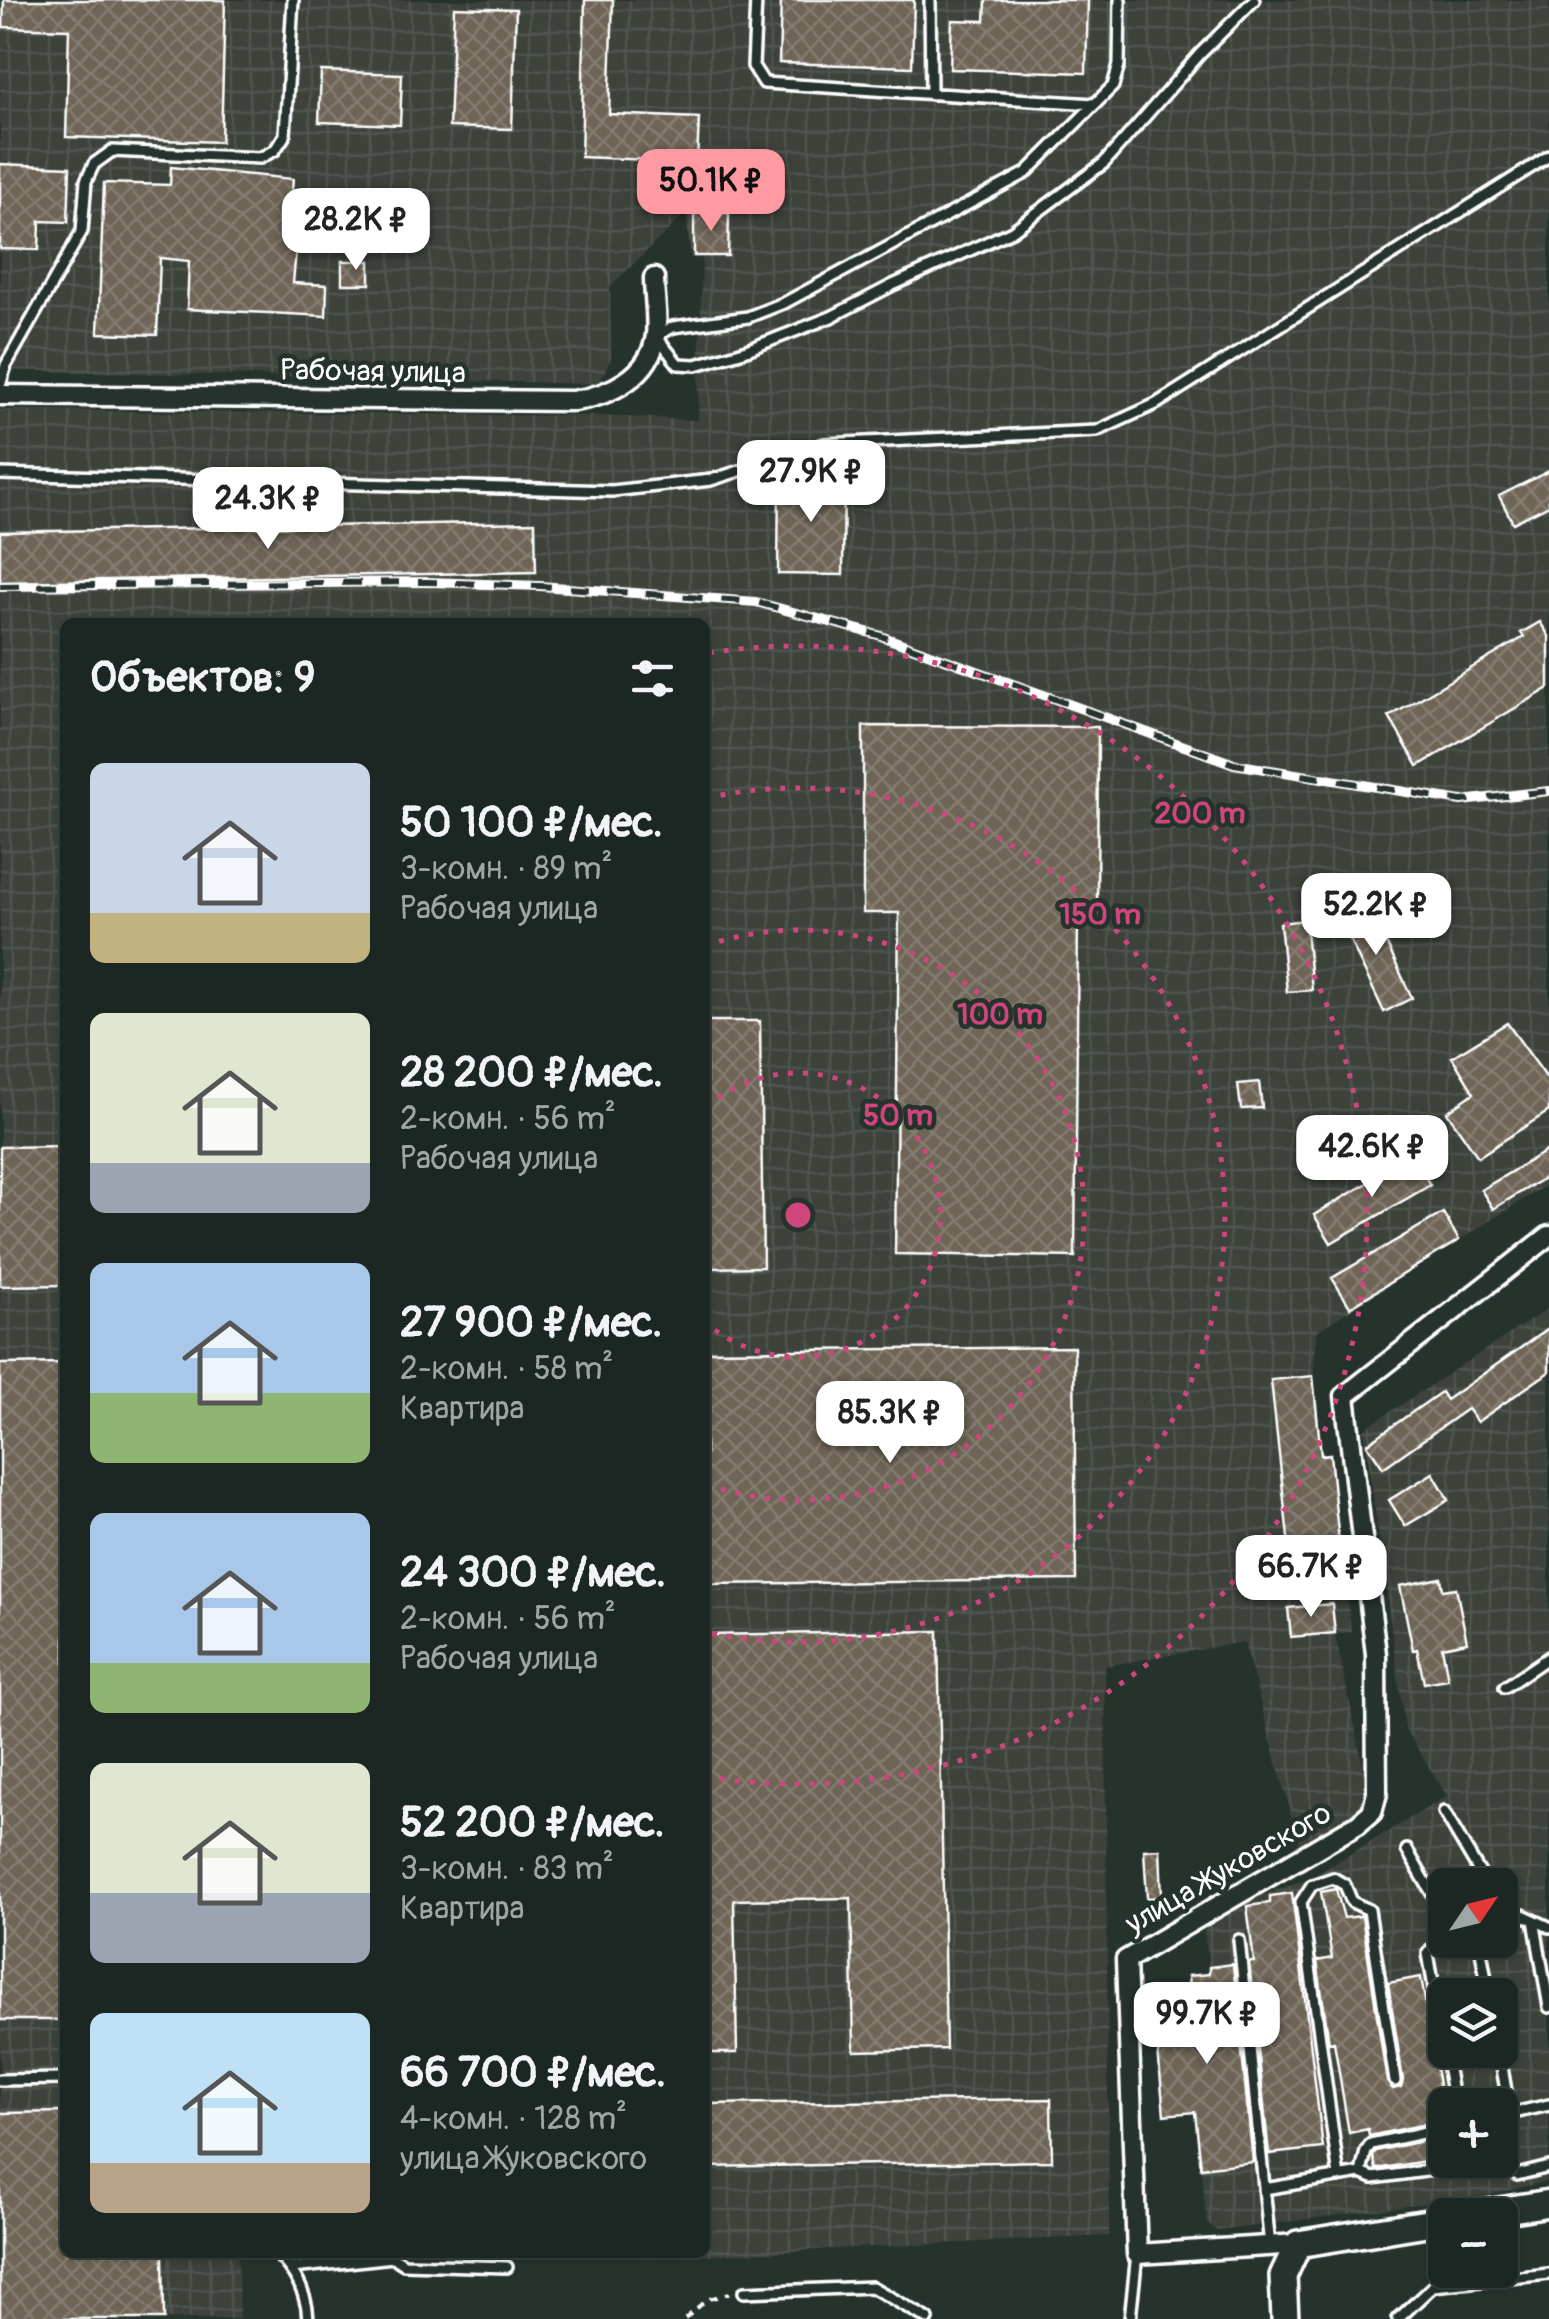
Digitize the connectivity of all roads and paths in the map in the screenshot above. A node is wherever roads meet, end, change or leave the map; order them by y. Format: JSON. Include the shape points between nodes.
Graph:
{"nodes":[{"id":1,"x":293,"y":0,"type":"edge"},
{"id":2,"x":756,"y":0,"type":"edge"},
{"id":3,"x":930,"y":0,"type":"edge"},
{"id":4,"x":1120,"y":0,"type":"edge"},
{"id":5,"x":1254,"y":0,"type":"edge"},
{"id":6,"x":931,"y":94,"type":"junction"},
{"id":7,"x":1094,"y":104,"type":"junction"},
{"id":8,"x":1549,"y":156,"type":"edge"},
{"id":9,"x":654,"y":278,"type":"dead end"},
{"id":10,"x":656,"y":336,"type":"junction"},
{"id":11,"x":0,"y":386,"type":"edge"},
{"id":12,"x":0,"y":396,"type":"edge"},
{"id":13,"x":0,"y":474,"type":"edge"},
{"id":14,"x":1549,"y":1236,"type":"edge"},
{"id":15,"x":1549,"y":1656,"type":"edge"},
{"id":16,"x":1505,"y":1687,"type":"dead end"},
{"id":17,"x":1444,"y":1812,"type":"dead end"},
{"id":18,"x":1407,"y":1850,"type":"dead end"},
{"id":19,"x":1477,"y":1868,"type":"edge"},
{"id":20,"x":1428,"y":1886,"type":"edge"},
{"id":21,"x":1518,"y":1915,"type":"edge"},
{"id":22,"x":1534,"y":1920,"type":"junction"},
{"id":23,"x":1549,"y":1927,"type":"edge"},
{"id":24,"x":1239,"y":1940,"type":"dead end"},
{"id":25,"x":1429,"y":1958,"type":"edge"},
{"id":26,"x":1549,"y":2007,"type":"edge"},
{"id":27,"x":0,"y":2080,"type":"edge"},
{"id":28,"x":60,"y":2080,"type":"edge"},
{"id":29,"x":1395,"y":2081,"type":"dead end"},
{"id":30,"x":1451,"y":2088,"type":"edge"},
{"id":31,"x":1549,"y":2105,"type":"edge"},
{"id":32,"x":1518,"y":2112,"type":"edge"},
{"id":33,"x":1428,"y":2132,"type":"edge"},
{"id":34,"x":1549,"y":2167,"type":"edge"},
{"id":35,"x":1428,"y":2171,"type":"edge"},
{"id":36,"x":1360,"y":2173,"type":"junction"},
{"id":37,"x":1518,"y":2175,"type":"edge"},
{"id":38,"x":1340,"y":2177,"type":"junction"},
{"id":39,"x":1264,"y":2189,"type":"junction"},
{"id":40,"x":1549,"y":2203,"type":"edge"},
{"id":41,"x":1518,"y":2208,"type":"edge"},
{"id":42,"x":1428,"y":2223,"type":"edge"},
{"id":43,"x":1298,"y":2244,"type":"junction"},
{"id":44,"x":1270,"y":2246,"type":"junction"},
{"id":45,"x":1137,"y":2254,"type":"junction"},
{"id":46,"x":282,"y":2258,"type":"edge"},
{"id":47,"x":383,"y":2258,"type":"edge"},
{"id":48,"x":394,"y":2258,"type":"edge"},
{"id":49,"x":507,"y":2267,"type":"dead end"},
{"id":50,"x":293,"y":2268,"type":"junction"},
{"id":51,"x":1549,"y":2274,"type":"edge"},
{"id":52,"x":744,"y":2292,"type":"joint"},
{"id":53,"x":308,"y":2319,"type":"edge"},
{"id":54,"x":685,"y":2319,"type":"edge"},
{"id":55,"x":928,"y":2319,"type":"edge"},
{"id":56,"x":1130,"y":2319,"type":"edge"},
{"id":57,"x":1284,"y":2319,"type":"edge"},
{"id":58,"x":1398,"y":2319,"type":"edge"}],
"edges":[{"from":1,"to":11,"type":"lane","via":[[284,135],[276,150],[260,158],[112,151],[102,156],[86,180],[82,231]]},
{"from":2,"to":6,"type":"lane","via":[[754,66],[764,83]]},
{"from":3,"to":6,"type":"lane"},
{"from":4,"to":7,"type":"lane","via":[[1119,64],[1113,86]]},
{"from":5,"to":10,"type":"lane","via":[[1104,163],[1012,231],[744,351],[678,364]]},
{"from":6,"to":7,"type":"lane"},
{"from":7,"to":10,"type":"lane","via":[[1026,173],[786,302]]},
{"from":8,"to":13,"type":"lane","via":[[1156,404],[1098,431],[824,444],[710,480],[612,491]]},
{"from":9,"to":10,"type":"street"},
{"from":10,"to":12,"type":"street","name":"Рабочая улица","via":[[648,357],[624,383],[573,401]]},
{"from":14,"to":45,"type":"street","name":"улица Жуковского","via":[[1345,1396],[1376,1654],[1378,1793],[1372,1812],[1358,1824],[1126,1960]]},
{"from":15,"to":16,"type":"lane"},
{"from":17,"to":19,"type":"lane"},
{"from":18,"to":20,"type":"lane"},
{"from":21,"to":22,"type":"lane"},
{"from":22,"to":23,"type":"lane"},
{"from":22,"to":26,"type":"lane"},
{"from":24,"to":39,"type":"lane"},
{"from":25,"to":30,"type":"lane"},
{"from":27,"to":28,"type":"lane"},
{"from":29,"to":38,"type":"lane","via":[[1370,1910],[1352,1902],[1333,1878],[1312,1884],[1301,1902]]},
{"from":31,"to":32,"type":"lane"},
{"from":33,"to":36,"type":"lane","via":[[1371,2144]]},
{"from":34,"to":37,"type":"lane"},
{"from":35,"to":36,"type":"lane","via":[[1373,2178]]},
{"from":36,"to":38,"type":"lane"},
{"from":38,"to":39,"type":"lane"},
{"from":39,"to":44,"type":"lane"},
{"from":40,"to":41,"type":"street"},
{"from":42,"to":43,"type":"street"},
{"from":43,"to":44,"type":"street"},
{"from":43,"to":57,"type":"street","via":[[1284,2276]]},
{"from":44,"to":45,"type":"street"},
{"from":45,"to":56,"type":"lane"},
{"from":46,"to":50,"type":"lane"},
{"from":47,"to":50,"type":"lane"},
{"from":48,"to":49,"type":"lane","via":[[404,2264]]},
{"from":50,"to":53,"type":"lane"},
{"from":51,"to":58,"type":"lane","via":[[1433,2286]]},
{"from":52,"to":54,"type":"path","via":[[716,2295]]},
{"from":52,"to":55,"type":"lane","via":[[872,2286]]}]}
